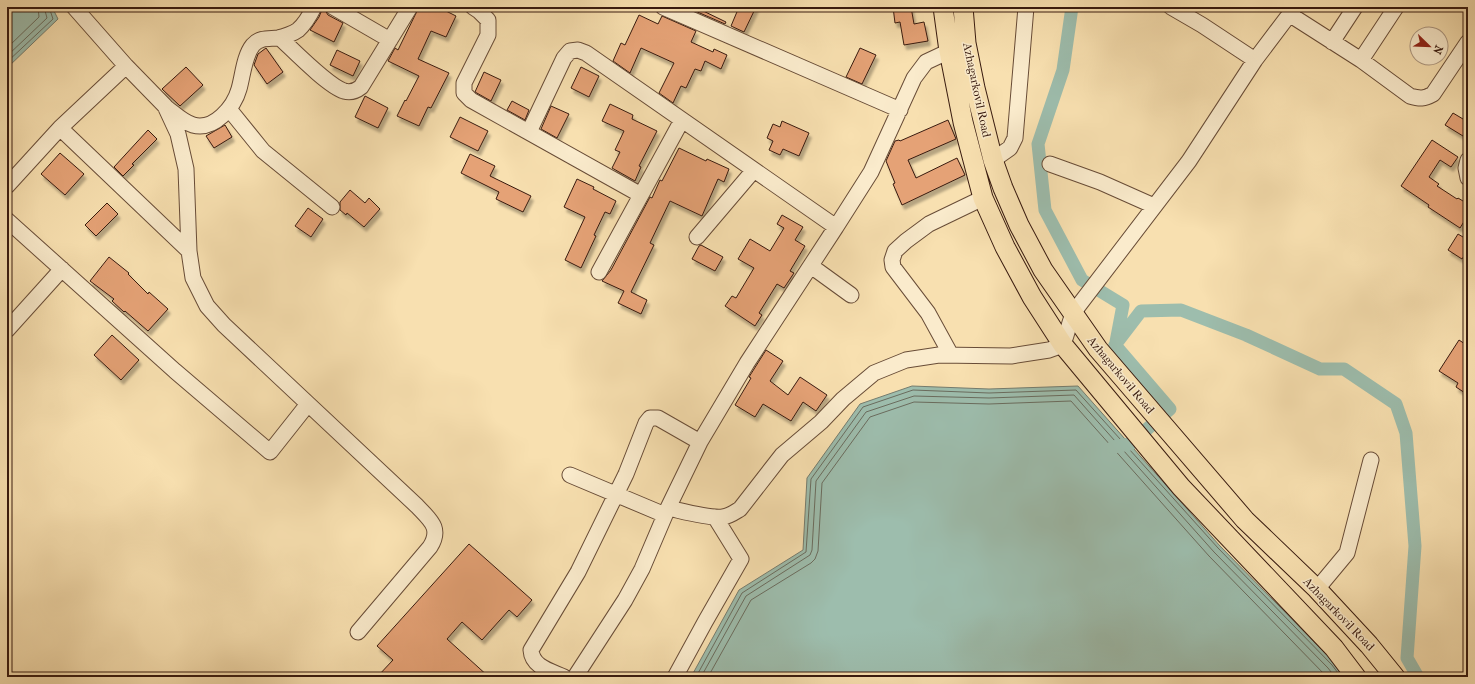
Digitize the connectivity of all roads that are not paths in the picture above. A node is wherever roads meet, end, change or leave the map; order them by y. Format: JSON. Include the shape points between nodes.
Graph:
{"nodes":[{"id":1,"x":314,"y":7,"type":"edge"},
{"id":2,"x":333,"y":7,"type":"edge"},
{"id":3,"x":410,"y":7,"type":"edge"},
{"id":4,"x":473,"y":7,"type":"edge"},
{"id":5,"x":663,"y":7,"type":"edge"},
{"id":6,"x":943,"y":7,"type":"edge"},
{"id":7,"x":963,"y":7,"type":"edge"},
{"id":8,"x":1026,"y":7,"type":"edge"},
{"id":9,"x":1171,"y":7,"type":"edge"},
{"id":10,"x":1355,"y":7,"type":"edge"},
{"id":11,"x":1396,"y":7,"type":"edge"},
{"id":12,"x":80,"y":10,"type":"edge"},
{"id":13,"x":1292,"y":11,"type":"edge"},
{"id":14,"x":280,"y":38,"type":"junction"},
{"id":15,"x":390,"y":40,"type":"junction"},
{"id":16,"x":1332,"y":42,"type":"junction"},
{"id":17,"x":1468,"y":42,"type":"edge"},
{"id":18,"x":966,"y":43,"type":"junction"},
{"id":19,"x":949,"y":51,"type":"junction"},
{"id":20,"x":1255,"y":60,"type":"junction"},
{"id":21,"x":1361,"y":60,"type":"junction"},
{"id":22,"x":126,"y":66,"type":"junction"},
{"id":23,"x":165,"y":106,"type":"junction"},
{"id":24,"x":230,"y":109,"type":"junction"},
{"id":25,"x":900,"y":110,"type":"junction"},
{"id":26,"x":682,"y":120,"type":"junction"},
{"id":27,"x":60,"y":128,"type":"junction"},
{"id":28,"x":529,"y":132,"type":"junction"},
{"id":29,"x":993,"y":160,"type":"junction"},
{"id":30,"x":1468,"y":160,"type":"edge"},
{"id":31,"x":1050,"y":164,"type":"dead end"},
{"id":32,"x":754,"y":170,"type":"junction"},
{"id":33,"x":1468,"y":178,"type":"edge"},
{"id":34,"x":7,"y":186,"type":"edge"},
{"id":35,"x":641,"y":195,"type":"junction"},
{"id":36,"x":983,"y":198,"type":"junction"},
{"id":37,"x":1154,"y":206,"type":"junction"},
{"id":38,"x":332,"y":207,"type":"dead end"},
{"id":39,"x":7,"y":220,"type":"edge"},
{"id":40,"x":836,"y":227,"type":"junction"},
{"id":41,"x":697,"y":237,"type":"dead end"},
{"id":42,"x":189,"y":251,"type":"junction"},
{"id":43,"x":811,"y":266,"type":"junction"},
{"id":44,"x":62,"y":269,"type":"junction"},
{"id":45,"x":599,"y":272,"type":"dead end"},
{"id":46,"x":850,"y":295,"type":"dead end"},
{"id":47,"x":1073,"y":313,"type":"junction"},
{"id":48,"x":7,"y":330,"type":"edge"},
{"id":49,"x":1063,"y":345,"type":"junction"},
{"id":50,"x":951,"y":355,"type":"junction"},
{"id":51,"x":308,"y":404,"type":"junction"},
{"id":52,"x":700,"y":442,"type":"junction"},
{"id":53,"x":1371,"y":460,"type":"dead end"},
{"id":54,"x":570,"y":474,"type":"dead end"},
{"id":55,"x":616,"y":494,"type":"junction"},
{"id":56,"x":667,"y":511,"type":"junction"},
{"id":57,"x":715,"y":517,"type":"junction"},
{"id":58,"x":1317,"y":590,"type":"junction"},
{"id":59,"x":358,"y":632,"type":"dead end"},
{"id":60,"x":564,"y":677,"type":"edge"},
{"id":61,"x":575,"y":677,"type":"edge"},
{"id":62,"x":675,"y":677,"type":"edge"},
{"id":63,"x":1356,"y":677,"type":"edge"},
{"id":64,"x":1395,"y":677,"type":"edge"}],
"edges":[{"from":1,"to":14,"type":"street","via":[[298,30]]},
{"from":2,"to":15,"type":"street"},
{"from":3,"to":15,"type":"street"},
{"from":4,"to":28,"type":"street","via":[[488,20],[488,35],[464,83],[464,93],[471,100]]},
{"from":5,"to":25,"type":"street"},
{"from":6,"to":19,"type":"main road","name":"Azhagarkovil Road"},
{"from":7,"to":18,"type":"main road","name":"Azhagarkovil Road"},
{"from":8,"to":29,"type":"street","via":[[1015,138],[1010,148]]},
{"from":9,"to":20,"type":"street"},
{"from":10,"to":16,"type":"street"},
{"from":11,"to":21,"type":"street"},
{"from":12,"to":22,"type":"street"},
{"from":13,"to":16,"type":"street"},
{"from":13,"to":20,"type":"street"},
{"from":14,"to":15,"type":"street","via":[[333,86],[346,92],[356,91],[361,87]]},
{"from":14,"to":24,"type":"street","via":[[261,39],[253,45],[248,53],[239,91]]},
{"from":16,"to":21,"type":"street"},
{"from":17,"to":21,"type":"street","via":[[1433,94],[1425,98],[1410,96]]},
{"from":18,"to":19,"type":"street"},
{"from":18,"to":29,"type":"main road","name":"Azhagarkovil Road"},
{"from":19,"to":25,"type":"street","via":[[926,62],[914,78]]},
{"from":19,"to":36,"type":"main road","name":"Azhagarkovil Road","via":[[963,122]]},
{"from":20,"to":37,"type":"street","via":[[1189,161]]},
{"from":22,"to":23,"type":"street"},
{"from":22,"to":27,"type":"street"},
{"from":23,"to":24,"type":"street","via":[[184,122],[194,126],[208,125]]},
{"from":23,"to":42,"type":"street","via":[[178,134],[186,169]]},
{"from":24,"to":38,"type":"street","via":[[263,151]]},
{"from":25,"to":40,"type":"street","via":[[871,172]]},
{"from":26,"to":28,"type":"street","via":[[578,50],[570,51],[564,58]]},
{"from":26,"to":32,"type":"street"},
{"from":26,"to":35,"type":"street"},
{"from":27,"to":34,"type":"street"},
{"from":27,"to":42,"type":"street"},
{"from":28,"to":35,"type":"street"},
{"from":29,"to":47,"type":"main road","name":"Azhagarkovil Road","via":[[1019,225],[1043,270]]},
{"from":30,"to":33,"type":"street"},
{"from":31,"to":37,"type":"street","via":[[1100,182]]},
{"from":32,"to":40,"type":"street"},
{"from":32,"to":41,"type":"street"},
{"from":35,"to":45,"type":"street"},
{"from":36,"to":49,"type":"main road","name":"Azhagarkovil Road","via":[[1032,297]]},
{"from":36,"to":50,"type":"street","via":[[928,224],[895,251],[892,260],[893,267],[928,313]]},
{"from":37,"to":47,"type":"street"},
{"from":39,"to":44,"type":"street"},
{"from":40,"to":43,"type":"street"},
{"from":42,"to":51,"type":"street","via":[[193,278],[207,306]]},
{"from":43,"to":46,"type":"street"},
{"from":43,"to":52,"type":"street"},
{"from":44,"to":48,"type":"street"},
{"from":44,"to":51,"type":"street","via":[[270,452]]},
{"from":47,"to":49,"type":"street"},
{"from":47,"to":58,"type":"main road","name":"Azhagarkovil Road","via":[[1098,349],[1245,520]]},
{"from":49,"to":50,"type":"street","via":[[1011,356]]},
{"from":49,"to":63,"type":"main road","name":"Azhagarkovil Road","via":[[1181,487],[1334,648]]},
{"from":50,"to":57,"type":"street","via":[[906,360],[874,373],[782,455],[740,508],[724,517]]},
{"from":51,"to":59,"type":"street","via":[[417,506],[436,530],[435,540],[430,547]]},
{"from":52,"to":55,"type":"street","via":[[658,418],[650,418]]},
{"from":52,"to":56,"type":"street"},
{"from":53,"to":58,"type":"street","via":[[1347,553]]},
{"from":54,"to":55,"type":"street"},
{"from":55,"to":56,"type":"street"},
{"from":55,"to":60,"type":"street","via":[[578,572],[531,650],[531,657],[535,662]]},
{"from":56,"to":57,"type":"street"},
{"from":56,"to":61,"type":"street","via":[[642,569]]},
{"from":57,"to":62,"type":"street","via":[[741,559]]},
{"from":58,"to":64,"type":"main road","name":"Azhagarkovil Road","via":[[1369,645]]}]}
